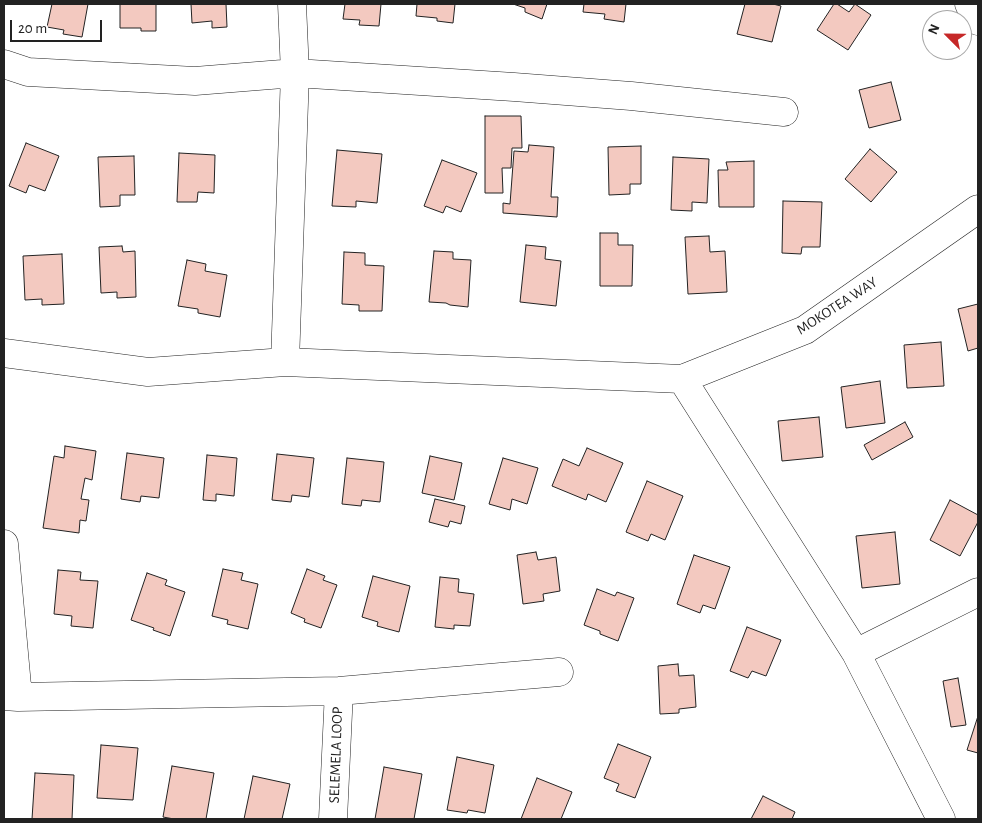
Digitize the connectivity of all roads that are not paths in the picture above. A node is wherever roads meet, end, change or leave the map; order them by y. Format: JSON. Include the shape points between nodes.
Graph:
{"nodes":[{"id":1,"x":292,"y":4,"type":"edge"},
{"id":2,"x":969,"y":4,"type":"edge"},
{"id":3,"x":978,"y":21,"type":"edge"},
{"id":4,"x":4,"y":64,"type":"edge"},
{"id":5,"x":295,"y":73,"type":"junction"},
{"id":6,"x":784,"y":112,"type":"dead end"},
{"id":7,"x":978,"y":209,"type":"edge"},
{"id":8,"x":4,"y":353,"type":"edge"},
{"id":9,"x":285,"y":362,"type":"junction"},
{"id":10,"x":682,"y":378,"type":"junction"},
{"id":11,"x":4,"y":544,"type":"edge"},
{"id":12,"x":978,"y":592,"type":"edge"},
{"id":13,"x":856,"y":653,"type":"junction"},
{"id":14,"x":559,"y":672,"type":"dead end"},
{"id":15,"x":339,"y":691,"type":"junction"},
{"id":16,"x":11,"y":696,"type":"edge"},
{"id":17,"x":334,"y":819,"type":"edge"},
{"id":18,"x":941,"y":819,"type":"edge"}],
"edges":[{"from":1,"to":5,"type":"street"},
{"from":2,"to":3,"type":"street"},
{"from":4,"to":5,"type":"street","via":[[28,72],[195,81]]},
{"from":5,"to":6,"type":"street","via":[[631,96]]},
{"from":5,"to":9,"type":"street"},
{"from":7,"to":10,"type":"street","name":"MOKOTEA WAY","via":[[805,330]]},
{"from":8,"to":9,"type":"street","via":[[148,372]]},
{"from":9,"to":10,"type":"street"},
{"from":10,"to":13,"type":"street"},
{"from":11,"to":16,"type":"street"},
{"from":12,"to":13,"type":"street"},
{"from":13,"to":18,"type":"street"},
{"from":14,"to":15,"type":"street"},
{"from":15,"to":16,"type":"street"},
{"from":15,"to":17,"type":"street","name":"SELEMELA LOOP"}]}
